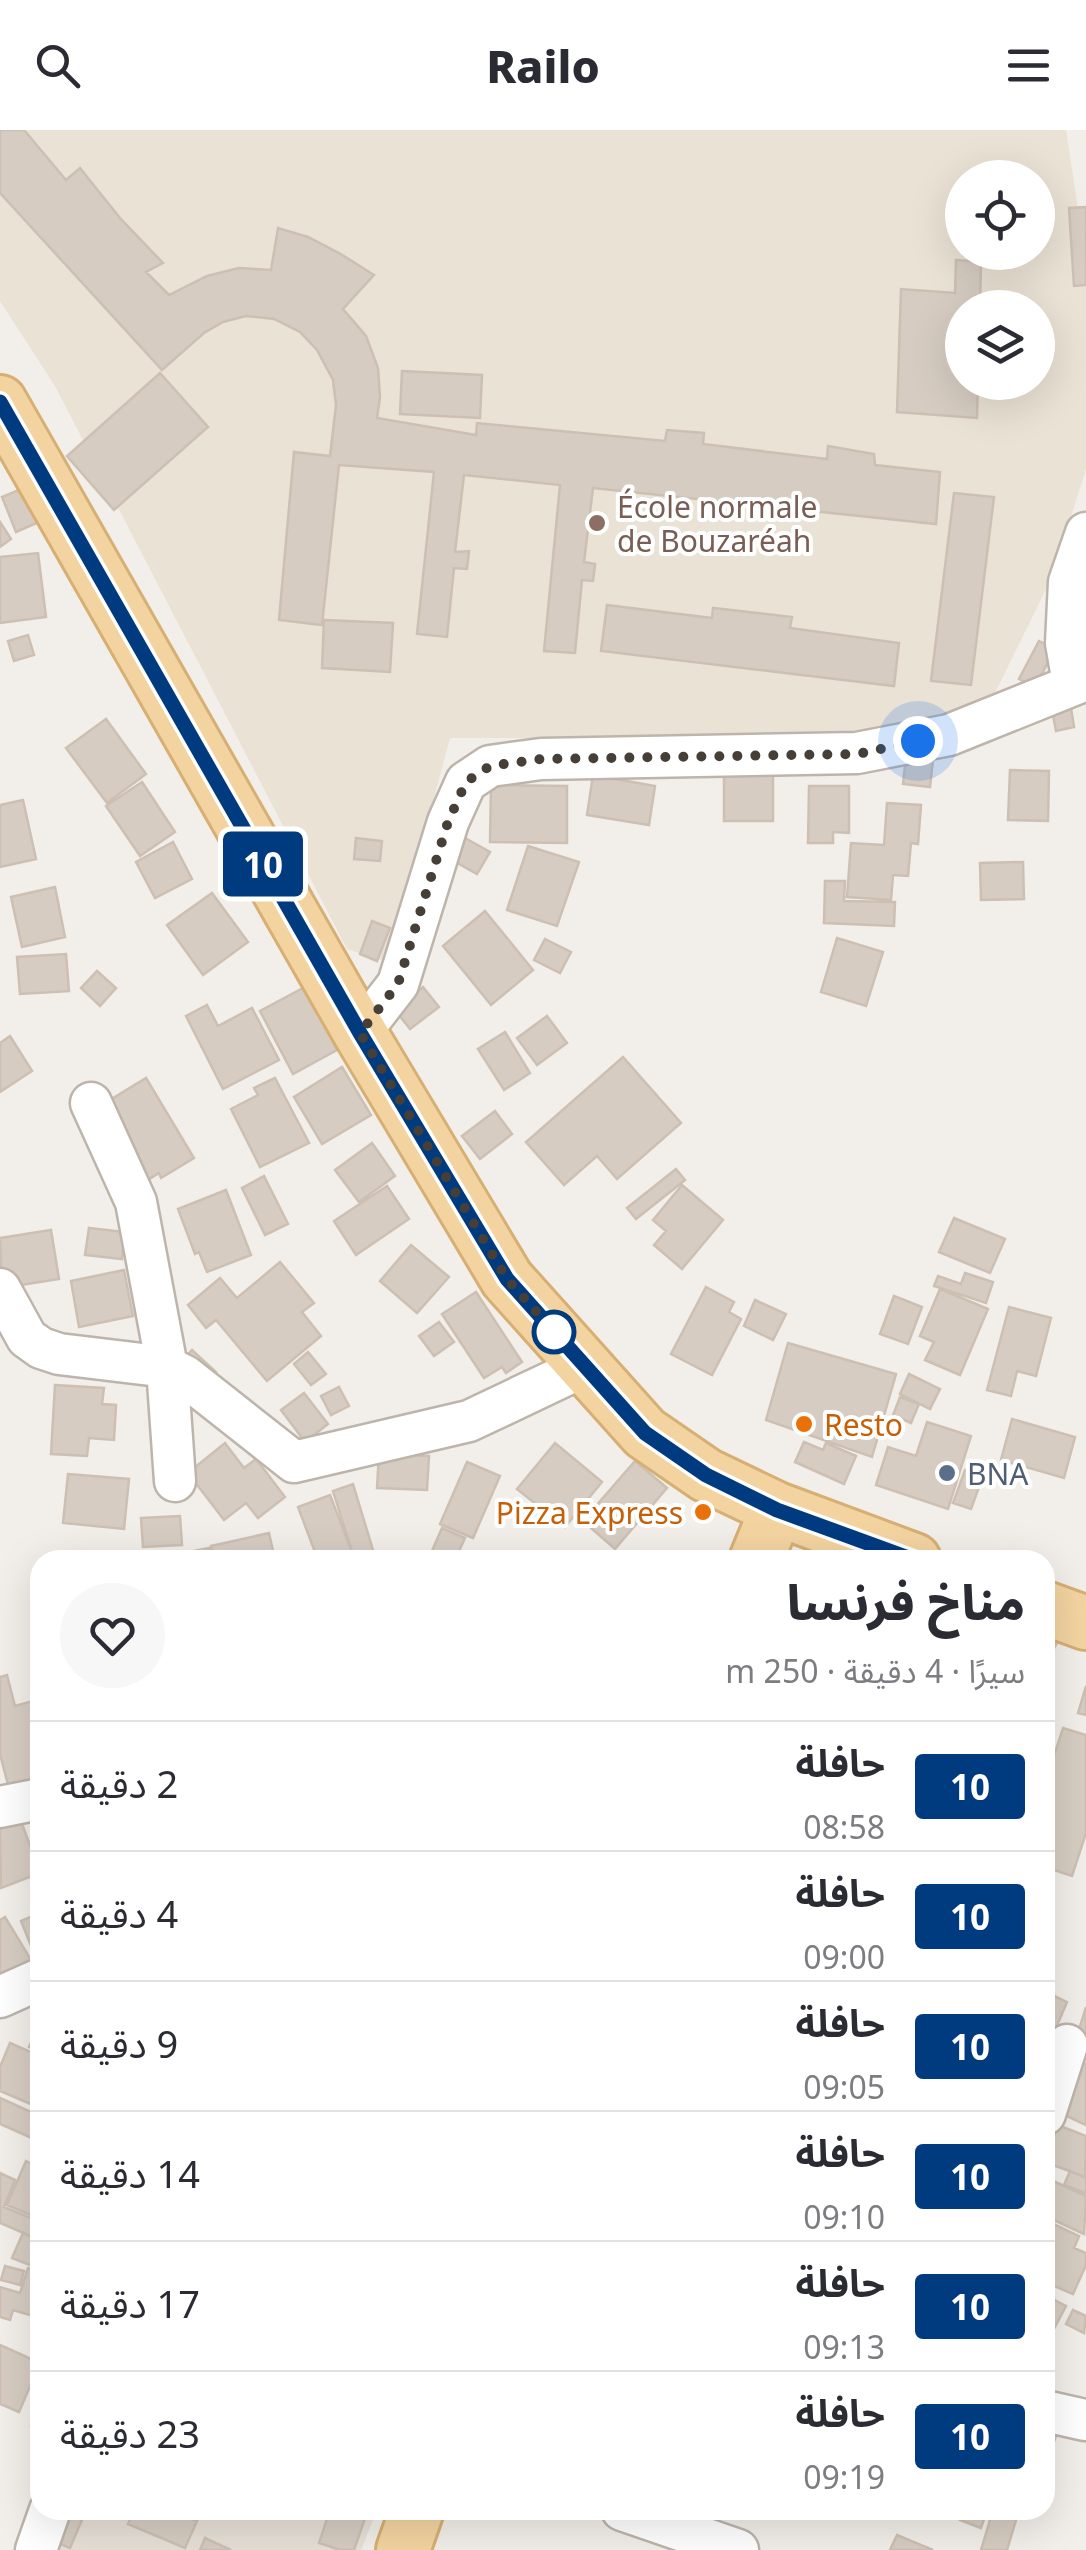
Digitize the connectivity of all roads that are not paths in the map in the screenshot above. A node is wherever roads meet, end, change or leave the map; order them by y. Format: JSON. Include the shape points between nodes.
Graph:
{"nodes":[{"id":1,"x":0,"y":402,"type":"edge"},
{"id":2,"x":1086,"y":533,"type":"edge"},
{"id":3,"x":1080,"y":682,"type":"edge"},
{"id":4,"x":360,"y":1033,"type":"junction"},
{"id":5,"x":91,"y":1103,"type":"dead end"},
{"id":6,"x":0,"y":1289,"type":"edge"},
{"id":7,"x":585,"y":1366,"type":"junction"},
{"id":8,"x":167,"y":1367,"type":"junction"},
{"id":9,"x":175,"y":1481,"type":"dead end"},
{"id":10,"x":777,"y":1510,"type":"junction"},
{"id":11,"x":760,"y":1550,"type":"edge"},
{"id":12,"x":887,"y":1550,"type":"edge"},
{"id":13,"x":1055,"y":1612,"type":"edge"},
{"id":14,"x":1086,"y":1624,"type":"edge"},
{"id":15,"x":30,"y":1801,"type":"edge"},
{"id":16,"x":0,"y":1807,"type":"edge"},
{"id":17,"x":30,"y":1984,"type":"edge"},
{"id":18,"x":0,"y":1997,"type":"edge"},
{"id":19,"x":1066,"y":2045,"type":"edge"},
{"id":20,"x":1055,"y":2081,"type":"edge"},
{"id":21,"x":1055,"y":2413,"type":"edge"},
{"id":22,"x":1085,"y":2420,"type":"edge"},
{"id":23,"x":46,"y":2520,"type":"edge"},
{"id":24,"x":414,"y":2520,"type":"edge"},
{"id":25,"x":651,"y":2520,"type":"edge"},
{"id":26,"x":36,"y":2550,"type":"edge"},
{"id":27,"x":403,"y":2550,"type":"edge"},
{"id":28,"x":738,"y":2550,"type":"edge"}],
"edges":[{"from":1,"to":4,"type":"main road"},
{"from":2,"to":3,"type":"street","via":[[1069,582],[1066,644]]},
{"from":3,"to":4,"type":"street","via":[[949,735],[858,754],[541,759],[490,766],[466,782],[398,984]]},
{"from":4,"to":7,"type":"main road","via":[[507,1279]]},
{"from":5,"to":8,"type":"street","via":[[136,1202]]},
{"from":6,"to":8,"type":"street","via":[[27,1338],[40,1348]]},
{"from":7,"to":8,"type":"street","via":[[469,1421],[294,1462]]},
{"from":7,"to":10,"type":"main road","via":[[645,1433],[706,1475]]},
{"from":8,"to":9,"type":"street"},
{"from":10,"to":11,"type":"main road"},
{"from":10,"to":12,"type":"main road"},
{"from":13,"to":14,"type":"main road"},
{"from":15,"to":16,"type":"street"},
{"from":17,"to":18,"type":"street"},
{"from":19,"to":20,"type":"street"},
{"from":21,"to":22,"type":"street"},
{"from":23,"to":26,"type":"street"},
{"from":24,"to":27,"type":"main road"},
{"from":25,"to":28,"type":"street"}]}
